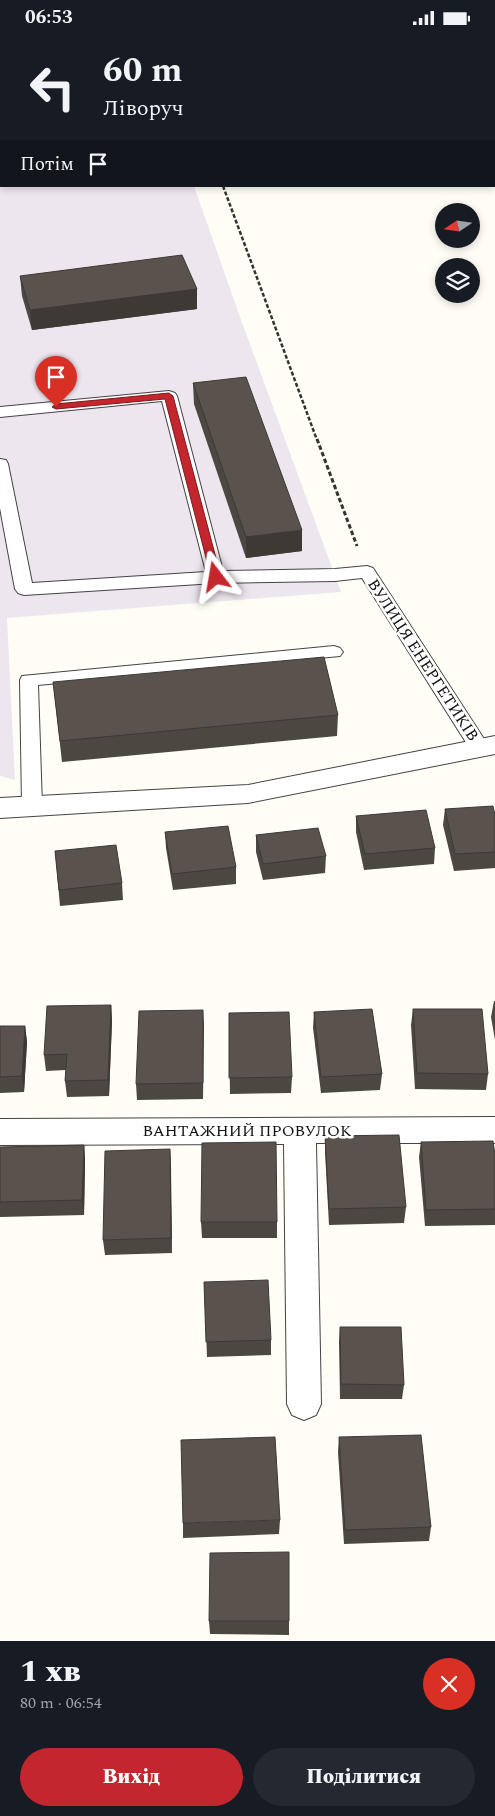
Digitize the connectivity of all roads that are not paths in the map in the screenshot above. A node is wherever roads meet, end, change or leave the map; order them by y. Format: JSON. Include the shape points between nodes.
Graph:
{"nodes":[{"id":1,"x":0,"y":412,"type":"edge"},
{"id":2,"x":0,"y":464,"type":"edge"},
{"id":3,"x":216,"y":577,"type":"junction"},
{"id":4,"x":334,"y":652,"type":"dead end"},
{"id":5,"x":487,"y":746,"type":"edge"},
{"id":6,"x":32,"y":806,"type":"junction"},
{"id":7,"x":0,"y":808,"type":"edge"},
{"id":8,"x":495,"y":1130,"type":"edge"},
{"id":9,"x":300,"y":1131,"type":"junction"},
{"id":10,"x":0,"y":1132,"type":"edge"},
{"id":11,"x":304,"y":1403,"type":"dead end"}],
"edges":[{"from":1,"to":3,"type":"lane","via":[[169,396]]},
{"from":2,"to":3,"type":"lane","via":[[24,589]]},
{"from":3,"to":5,"type":"lane","name":"ВУЛИЦЯ ЕНЕРГЕТИКІВ","via":[[367,572]]},
{"from":4,"to":6,"type":"lane","via":[[29,680]]},
{"from":5,"to":6,"type":"street","via":[[248,794]]},
{"from":6,"to":7,"type":"street"},
{"from":8,"to":9,"type":"street","name":"ВАНТАЖНИЙ ПРОВУЛОК"},
{"from":9,"to":10,"type":"street","name":"ВАНТАЖНИЙ ПРОВУЛОК"},
{"from":9,"to":11,"type":"street"}]}
